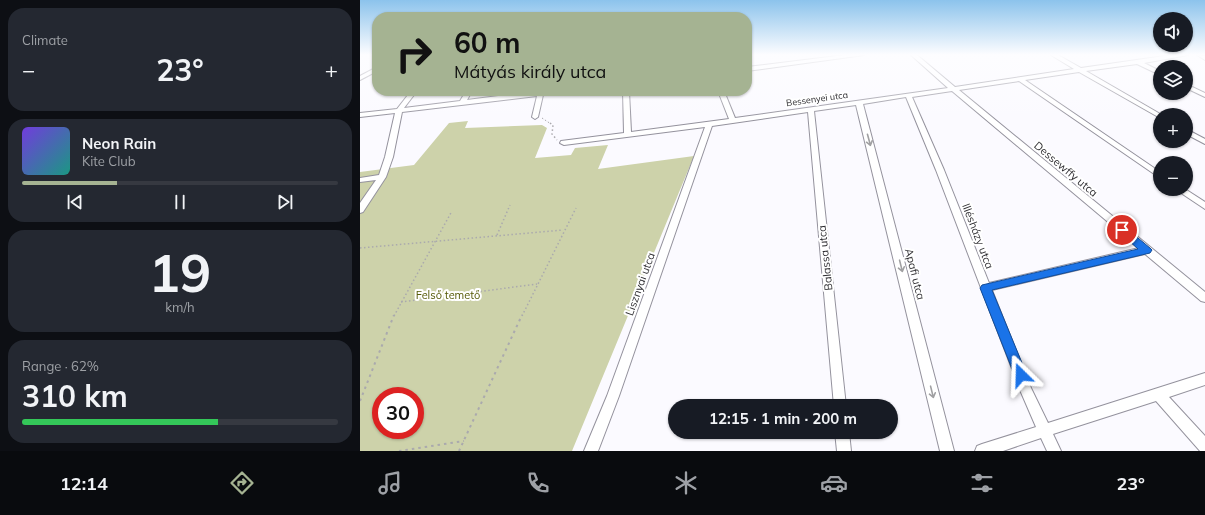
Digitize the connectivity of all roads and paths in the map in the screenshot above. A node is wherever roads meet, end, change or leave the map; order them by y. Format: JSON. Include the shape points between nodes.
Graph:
{"nodes":[{"id":1,"x":938,"y":76,"type":"edge"},
{"id":2,"x":1039,"y":76,"type":"edge"},
{"id":3,"x":1089,"y":76,"type":"edge"},
{"id":4,"x":1020,"y":79,"type":"junction"},
{"id":5,"x":953,"y":88,"type":"junction"},
{"id":6,"x":1193,"y":89,"type":"edge"},
{"id":7,"x":908,"y":95,"type":"junction"},
{"id":8,"x":1205,"y":95,"type":"edge"},
{"id":9,"x":410,"y":96,"type":"edge"},
{"id":10,"x":466,"y":96,"type":"edge"},
{"id":11,"x":509,"y":96,"type":"edge"},
{"id":12,"x":539,"y":96,"type":"edge"},
{"id":13,"x":626,"y":96,"type":"edge"},
{"id":14,"x":723,"y":96,"type":"edge"},
{"id":15,"x":463,"y":102,"type":"junction"},
{"id":16,"x":859,"y":102,"type":"junction"},
{"id":17,"x":811,"y":109,"type":"junction"},
{"id":18,"x":399,"y":110,"type":"junction"},
{"id":19,"x":1153,"y":112,"type":"edge"},
{"id":20,"x":360,"y":115,"type":"edge"},
{"id":21,"x":535,"y":117,"type":"joint"},
{"id":22,"x":733,"y":121,"type":"junction"},
{"id":23,"x":709,"y":124,"type":"junction"},
{"id":24,"x":628,"y":135,"type":"junction"},
{"id":25,"x":1193,"y":135,"type":"edge"},
{"id":26,"x":1205,"y":142,"type":"edge"},
{"id":27,"x":564,"y":143,"type":"joint"},
{"id":28,"x":1153,"y":171,"type":"edge"},
{"id":29,"x":382,"y":177,"type":"junction"},
{"id":30,"x":360,"y":180,"type":"edge"},
{"id":31,"x":1190,"y":196,"type":"edge"},
{"id":32,"x":510,"y":206,"type":"dead end"},
{"id":33,"x":1205,"y":206,"type":"edge"},
{"id":34,"x":576,"y":208,"type":"dead end"},
{"id":35,"x":360,"y":210,"type":"edge"},
{"id":36,"x":452,"y":211,"type":"dead end"},
{"id":37,"x":564,"y":230,"type":"junction"},
{"id":38,"x":496,"y":235,"type":"junction"},
{"id":39,"x":435,"y":241,"type":"junction"},
{"id":40,"x":360,"y":248,"type":"edge"},
{"id":41,"x":1147,"y":250,"type":"junction"},
{"id":42,"x":537,"y":284,"type":"junction"},
{"id":43,"x":985,"y":288,"type":"junction"},
{"id":44,"x":1205,"y":298,"type":"edge"},
{"id":45,"x":401,"y":302,"type":"junction"},
{"id":46,"x":1205,"y":379,"type":"edge"},
{"id":47,"x":1158,"y":394,"type":"junction"},
{"id":48,"x":839,"y":399,"type":"edge"},
{"id":49,"x":360,"y":401,"type":"edge"},
{"id":50,"x":1046,"y":430,"type":"junction"},
{"id":51,"x":843,"y":439,"type":"edge"},
{"id":52,"x":464,"y":441,"type":"junction"},
{"id":53,"x":1205,"y":446,"type":"edge"},
{"id":54,"x":399,"y":451,"type":"edge"},
{"id":55,"x":459,"y":451,"type":"edge"},
{"id":56,"x":591,"y":451,"type":"edge"},
{"id":57,"x":844,"y":451,"type":"edge"},
{"id":58,"x":947,"y":451,"type":"edge"},
{"id":59,"x":982,"y":451,"type":"edge"},
{"id":60,"x":1054,"y":451,"type":"edge"}],
"edges":[{"from":1,"to":5,"type":"street","name":"Dessewffy utca"},
{"from":2,"to":4,"type":"street","name":"Bessenyei utca"},
{"from":3,"to":19,"type":"street"},
{"from":4,"to":5,"type":"street","name":"Bessenyei utca"},
{"from":4,"to":28,"type":"street"},
{"from":5,"to":7,"type":"street","name":"Bessenyei utca"},
{"from":5,"to":41,"type":"street","name":"Dessewffy utca"},
{"from":6,"to":8,"type":"street"},
{"from":7,"to":16,"type":"street","name":"Bessenyei utca"},
{"from":7,"to":43,"type":"street","name":"Illésházy utca"},
{"from":9,"to":18,"type":"street"},
{"from":10,"to":15,"type":"street"},
{"from":11,"to":15,"type":"street"},
{"from":12,"to":21,"type":"street"},
{"from":13,"to":24,"type":"street"},
{"from":14,"to":22,"type":"street"},
{"from":15,"to":18,"type":"street"},
{"from":16,"to":17,"type":"street","name":"Bessenyei utca"},
{"from":16,"to":58,"type":"street","name":"Apafi utca","one_way":true},
{"from":17,"to":22,"type":"street","name":"Bessenyei utca"},
{"from":17,"to":48,"type":"street","name":"Balassa utca"},
{"from":18,"to":20,"type":"street"},
{"from":18,"to":29,"type":"street"},
{"from":21,"to":27,"type":"path","via":[[551,122],[554,128],[552,134]]},
{"from":22,"to":23,"type":"street","name":"Bessenyei utca"},
{"from":23,"to":24,"type":"street","name":"Bessenyei utca"},
{"from":23,"to":56,"type":"street","name":"Lisznyai utca","via":[[613,396]]},
{"from":24,"to":27,"type":"street","name":"Bessenyei utca"},
{"from":25,"to":26,"type":"street"},
{"from":29,"to":30,"type":"street"},
{"from":29,"to":35,"type":"street"},
{"from":31,"to":33,"type":"street"},
{"from":32,"to":38,"type":"path"},
{"from":34,"to":37,"type":"path"},
{"from":36,"to":39,"type":"path"},
{"from":37,"to":38,"type":"path"},
{"from":37,"to":42,"type":"path"},
{"from":38,"to":39,"type":"path"},
{"from":39,"to":40,"type":"path"},
{"from":39,"to":45,"type":"path"},
{"from":41,"to":43,"type":"street"},
{"from":41,"to":44,"type":"street","name":"Dessewffy utca"},
{"from":42,"to":45,"type":"path"},
{"from":42,"to":52,"type":"path"},
{"from":43,"to":50,"type":"street","name":"Illésházy utca","via":[[1026,390]]},
{"from":45,"to":49,"type":"path"},
{"from":46,"to":47,"type":"street"},
{"from":47,"to":50,"type":"street"},
{"from":47,"to":53,"type":"street"},
{"from":50,"to":59,"type":"street"},
{"from":50,"to":60,"type":"street","name":"Illésházy utca"},
{"from":51,"to":57,"type":"street"},
{"from":52,"to":54,"type":"path"},
{"from":52,"to":55,"type":"path"}]}
